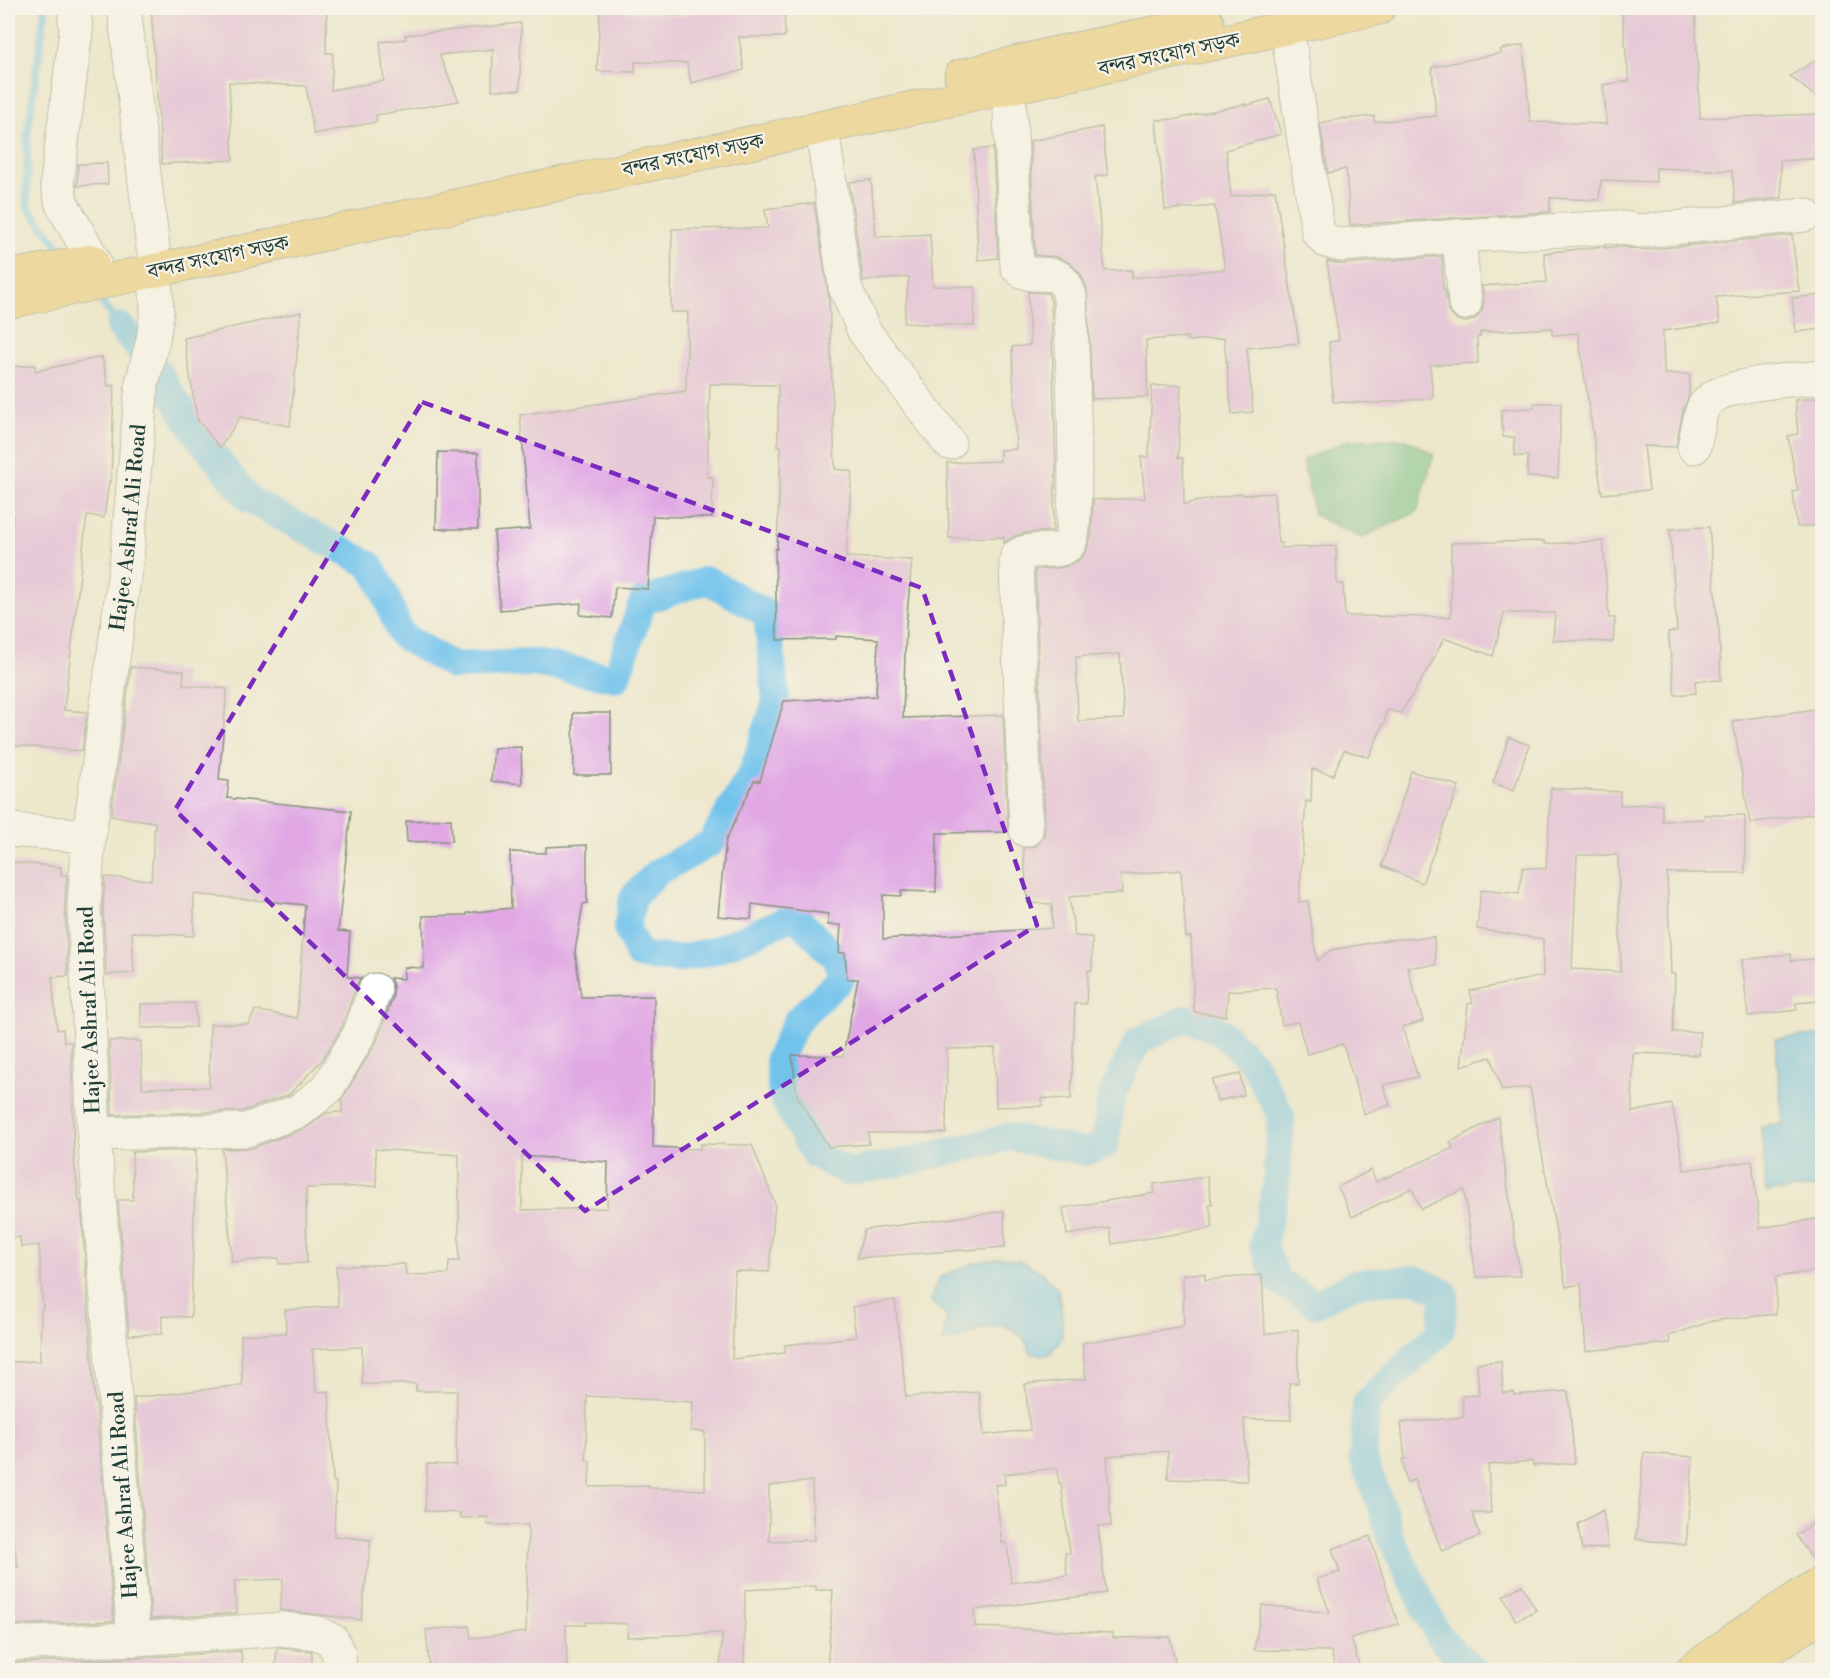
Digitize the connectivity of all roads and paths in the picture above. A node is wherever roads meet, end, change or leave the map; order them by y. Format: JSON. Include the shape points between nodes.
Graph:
{"nodes":[{"id":1,"x":74,"y":8,"type":"edge"},
{"id":2,"x":124,"y":8,"type":"edge"},
{"id":3,"x":1379,"y":8,"type":"edge"},
{"id":4,"x":1281,"y":18,"type":"edge"},
{"id":5,"x":1009,"y":88,"type":"junction"},
{"id":6,"x":822,"y":128,"type":"junction"},
{"id":7,"x":1805,"y":215,"type":"dead end"},
{"id":8,"x":1459,"y":236,"type":"junction"},
{"id":9,"x":154,"y":259,"type":"junction"},
{"id":10,"x":83,"y":272,"type":"junction"},
{"id":11,"x":8,"y":277,"type":"edge"},
{"id":12,"x":8,"y":302,"type":"edge"},
{"id":13,"x":1465,"y":303,"type":"dead end"},
{"id":14,"x":1822,"y":377,"type":"edge"},
{"id":15,"x":949,"y":443,"type":"dead end"},
{"id":16,"x":1694,"y":447,"type":"dead end"},
{"id":17,"x":8,"y":830,"type":"edge"},
{"id":18,"x":1026,"y":830,"type":"dead end"},
{"id":19,"x":89,"y":836,"type":"junction"},
{"id":20,"x":375,"y":990,"type":"dead end"},
{"id":21,"x":94,"y":1134,"type":"junction"},
{"id":22,"x":1822,"y":1582,"type":"edge"},
{"id":23,"x":1822,"y":1614,"type":"edge"},
{"id":24,"x":134,"y":1639,"type":"junction"},
{"id":25,"x":8,"y":1644,"type":"edge"},
{"id":26,"x":1758,"y":1665,"type":"edge"},
{"id":27,"x":340,"y":1671,"type":"edge"},
{"id":28,"x":1692,"y":1671,"type":"edge"}],
"edges":[{"from":1,"to":10,"type":"street","via":[[76,30],[57,182]]},
{"from":2,"to":9,"type":"street","name":"Hajee Ashraf Ali Road"},
{"from":3,"to":4,"type":"main road","name":"বন্দর সংযোগ সড়ক"},
{"from":4,"to":5,"type":"main road","name":"বন্দর সংযোগ সড়ক"},
{"from":4,"to":8,"type":"street","via":[[1318,232],[1326,241],[1340,245]]},
{"from":4,"to":9,"type":"main road","name":"বন্দর সংযোগ সড়ক","via":[[1048,55],[757,126],[456,183]]},
{"from":5,"to":6,"type":"main road","name":"বন্দর সংযোগ সড়ক"},
{"from":5,"to":18,"type":"street","via":[[1017,267],[1022,272],[1058,276],[1066,283],[1070,296],[1075,494],[1070,544],[1060,549],[1024,551],[1017,556]]},
{"from":6,"to":9,"type":"main road","name":"বন্দর সংযোগ সড়ক"},
{"from":6,"to":15,"type":"street","via":[[845,287],[864,331]]},
{"from":7,"to":8,"type":"street","via":[[1641,231],[1615,227]]},
{"from":8,"to":13,"type":"street"},
{"from":9,"to":10,"type":"main road","name":"বন্দর সংযোগ সড়ক"},
{"from":9,"to":19,"type":"street","name":"Hajee Ashraf Ali Road","via":[[157,312],[142,383],[127,556]]},
{"from":10,"to":11,"type":"main road","name":"বন্দর সংযোগ সড়ক"},
{"from":10,"to":12,"type":"main road","name":"বন্দর সংযোগ সড়ক"},
{"from":14,"to":16,"type":"street","via":[[1719,393],[1704,406]]},
{"from":17,"to":19,"type":"street"},
{"from":19,"to":21,"type":"street","name":"Hajee Ashraf Ali Road","via":[[84,906]]},
{"from":20,"to":21,"type":"street","via":[[359,1035],[327,1089],[299,1111],[246,1130]]},
{"from":21,"to":24,"type":"street","name":"Hajee Ashraf Ali Road"},
{"from":22,"to":28,"type":"main road"},
{"from":23,"to":26,"type":"main road"},
{"from":24,"to":25,"type":"street"},
{"from":24,"to":27,"type":"street","via":[[283,1629],[317,1633],[333,1641]]}]}
